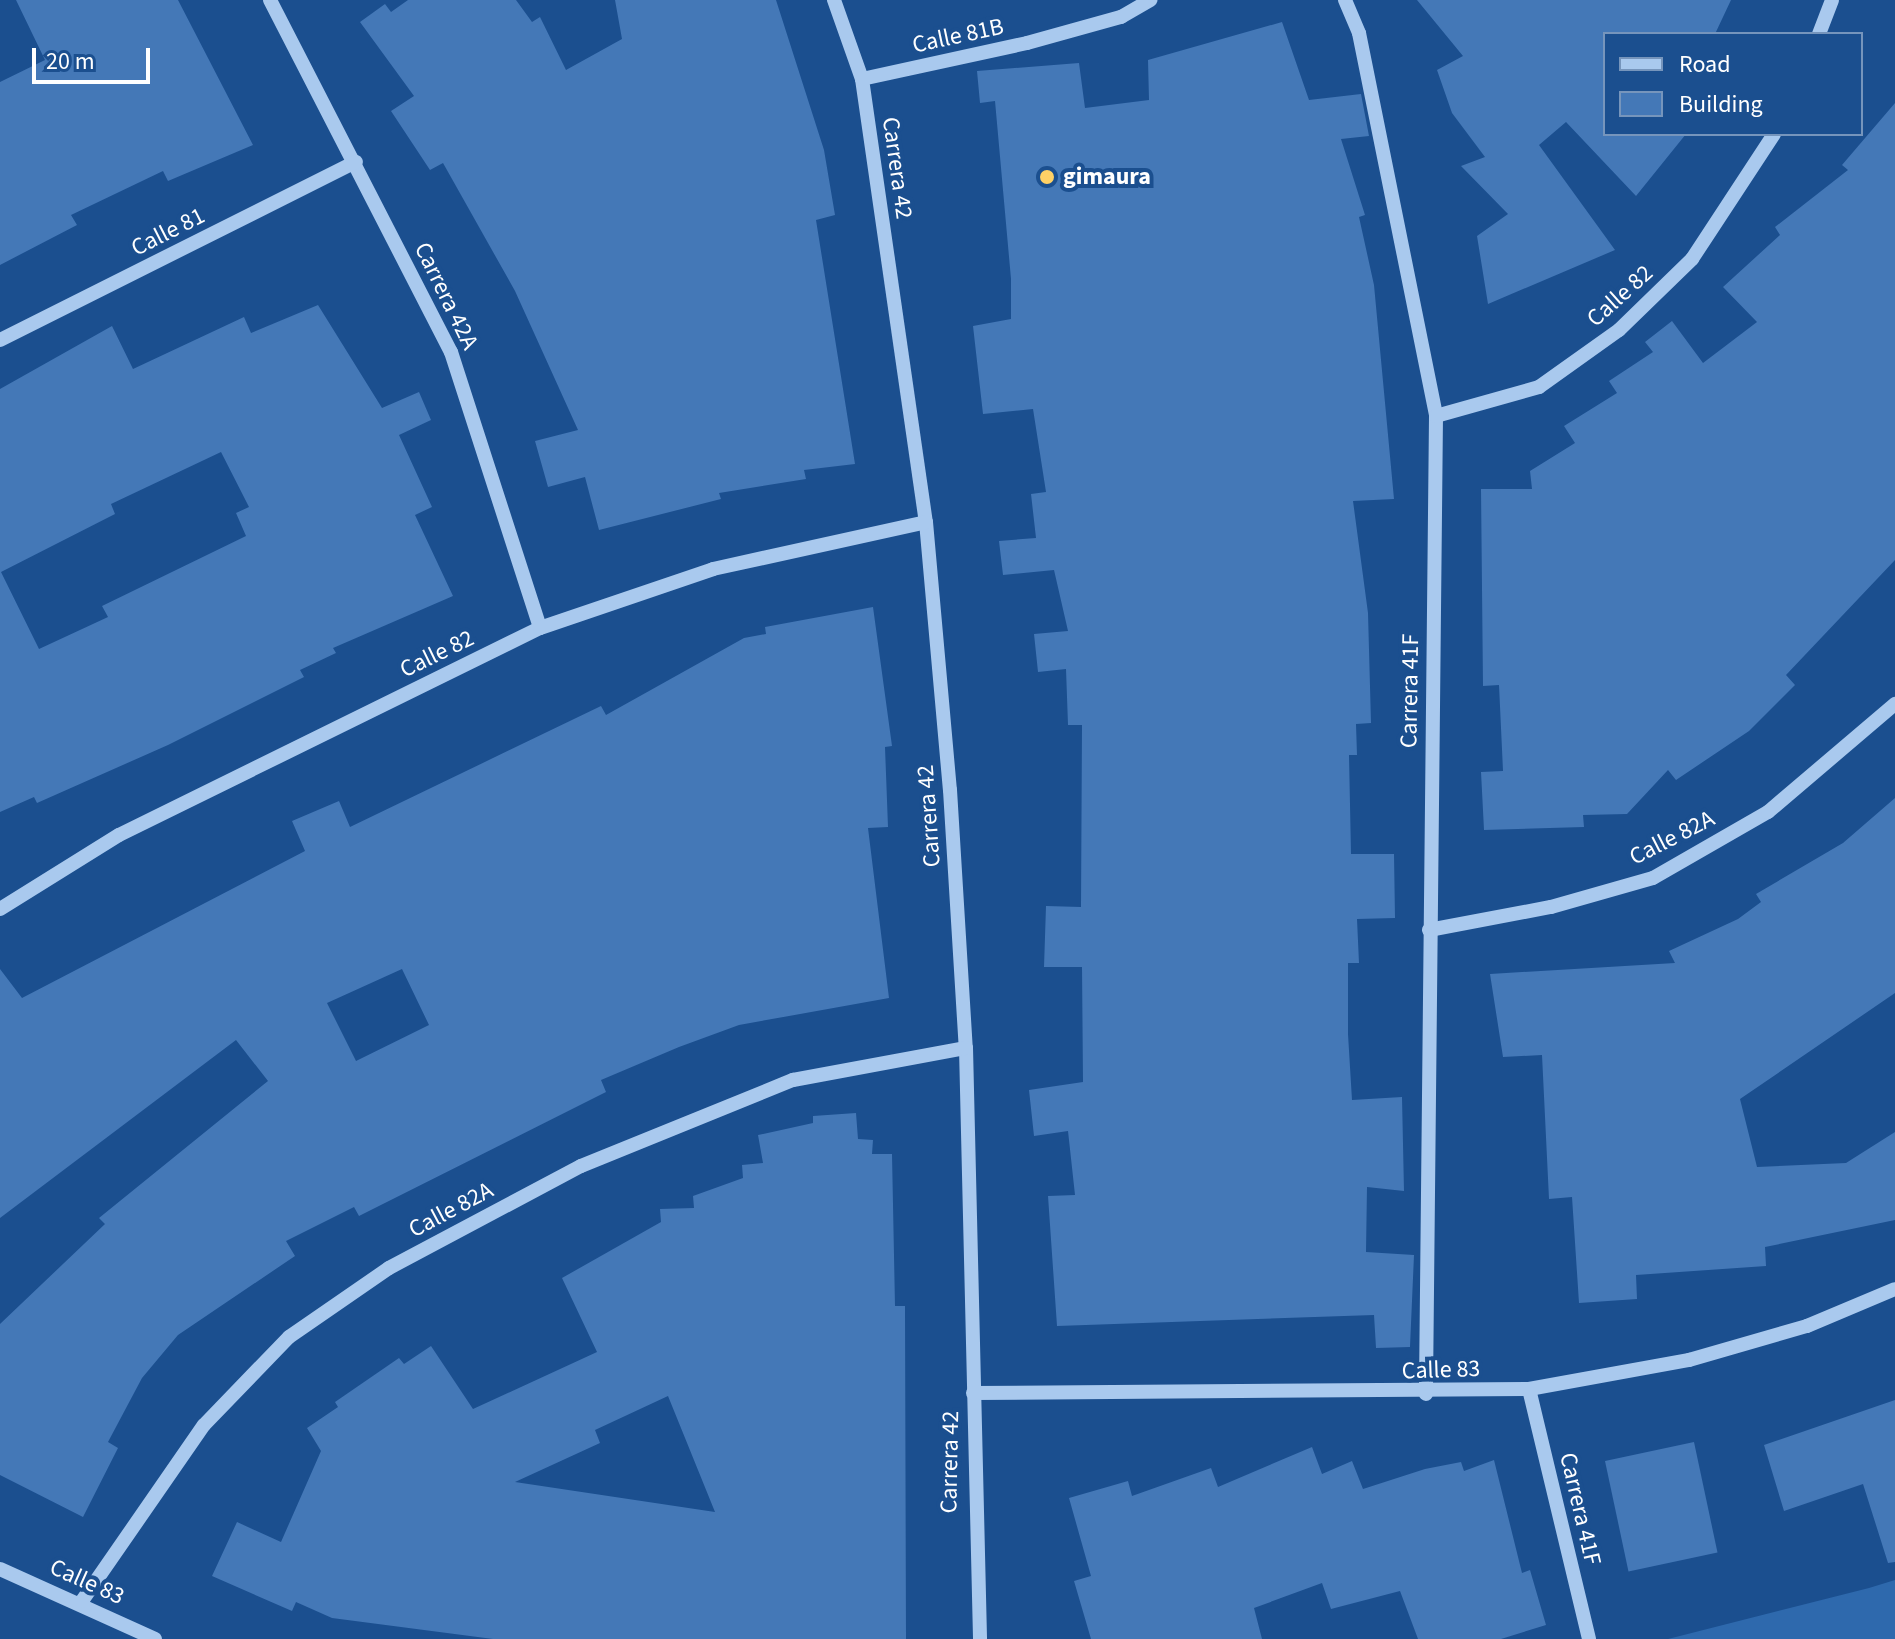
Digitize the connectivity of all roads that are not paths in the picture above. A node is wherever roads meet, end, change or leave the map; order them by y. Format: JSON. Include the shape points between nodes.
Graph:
{"nodes":[{"id":1,"x":270,"y":0,"type":"edge"},
{"id":2,"x":834,"y":0,"type":"edge"},
{"id":3,"x":1151,"y":0,"type":"edge"},
{"id":4,"x":1345,"y":0,"type":"edge"},
{"id":5,"x":1832,"y":0,"type":"edge"},
{"id":6,"x":1820,"y":32,"type":"edge"},
{"id":7,"x":862,"y":79,"type":"junction"},
{"id":8,"x":1773,"y":136,"type":"edge"},
{"id":9,"x":356,"y":162,"type":"junction"},
{"id":10,"x":0,"y":340,"type":"edge"},
{"id":11,"x":1436,"y":416,"type":"junction"},
{"id":12,"x":926,"y":522,"type":"junction"},
{"id":13,"x":540,"y":628,"type":"junction"},
{"id":14,"x":1895,"y":704,"type":"edge"},
{"id":15,"x":0,"y":909,"type":"edge"},
{"id":16,"x":1429,"y":930,"type":"junction"},
{"id":17,"x":966,"y":1048,"type":"junction"},
{"id":18,"x":1895,"y":1289,"type":"edge"},
{"id":19,"x":1529,"y":1389,"type":"junction"},
{"id":20,"x":973,"y":1393,"type":"junction"},
{"id":21,"x":1426,"y":1394,"type":"junction"},
{"id":22,"x":0,"y":1569,"type":"edge"},
{"id":23,"x":82,"y":1601,"type":"junction"},
{"id":24,"x":155,"y":1639,"type":"edge"},
{"id":25,"x":980,"y":1639,"type":"edge"},
{"id":26,"x":1589,"y":1639,"type":"edge"}],
"edges":[{"from":1,"to":9,"type":"street","name":"Carrera 42A"},
{"from":2,"to":7,"type":"street","name":"Carrera 42"},
{"from":3,"to":7,"type":"street","name":"Calle 81B","via":[[1041,40]]},
{"from":4,"to":11,"type":"street","name":"Carrera 41F","via":[[1359,33]]},
{"from":5,"to":6,"type":"street"},
{"from":7,"to":12,"type":"street","name":"Carrera 42"},
{"from":8,"to":11,"type":"street","name":"Calle 82","via":[[1692,259],[1619,330],[1539,387]]},
{"from":9,"to":10,"type":"street","name":"Calle 81"},
{"from":9,"to":13,"type":"street","name":"Carrera 42A","via":[[451,352]]},
{"from":11,"to":16,"type":"street","name":"Carrera 41F"},
{"from":12,"to":13,"type":"street","name":"Calle 82","via":[[713,569]]},
{"from":12,"to":17,"type":"street","name":"Carrera 42"},
{"from":13,"to":15,"type":"street","name":"Calle 82","via":[[119,835]]},
{"from":14,"to":16,"type":"street","name":"Calle 82A","via":[[1768,812],[1653,878],[1551,907]]},
{"from":16,"to":21,"type":"street","name":"Carrera 41F"},
{"from":17,"to":20,"type":"street","name":"Carrera 42"},
{"from":17,"to":23,"type":"street","name":"Calle 82A","via":[[793,1080],[581,1166],[389,1268],[289,1337],[204,1425]]},
{"from":18,"to":19,"type":"street","name":"Calle 83","via":[[1807,1326],[1689,1360]]},
{"from":19,"to":21,"type":"street","name":"Calle 83"},
{"from":19,"to":26,"type":"street","name":"Carrera 41F"},
{"from":20,"to":21,"type":"street","name":"Calle 83"},
{"from":20,"to":25,"type":"street","name":"Carrera 42"},
{"from":22,"to":23,"type":"street","name":"Calle 83"},
{"from":23,"to":24,"type":"street","name":"Calle 83"}]}
